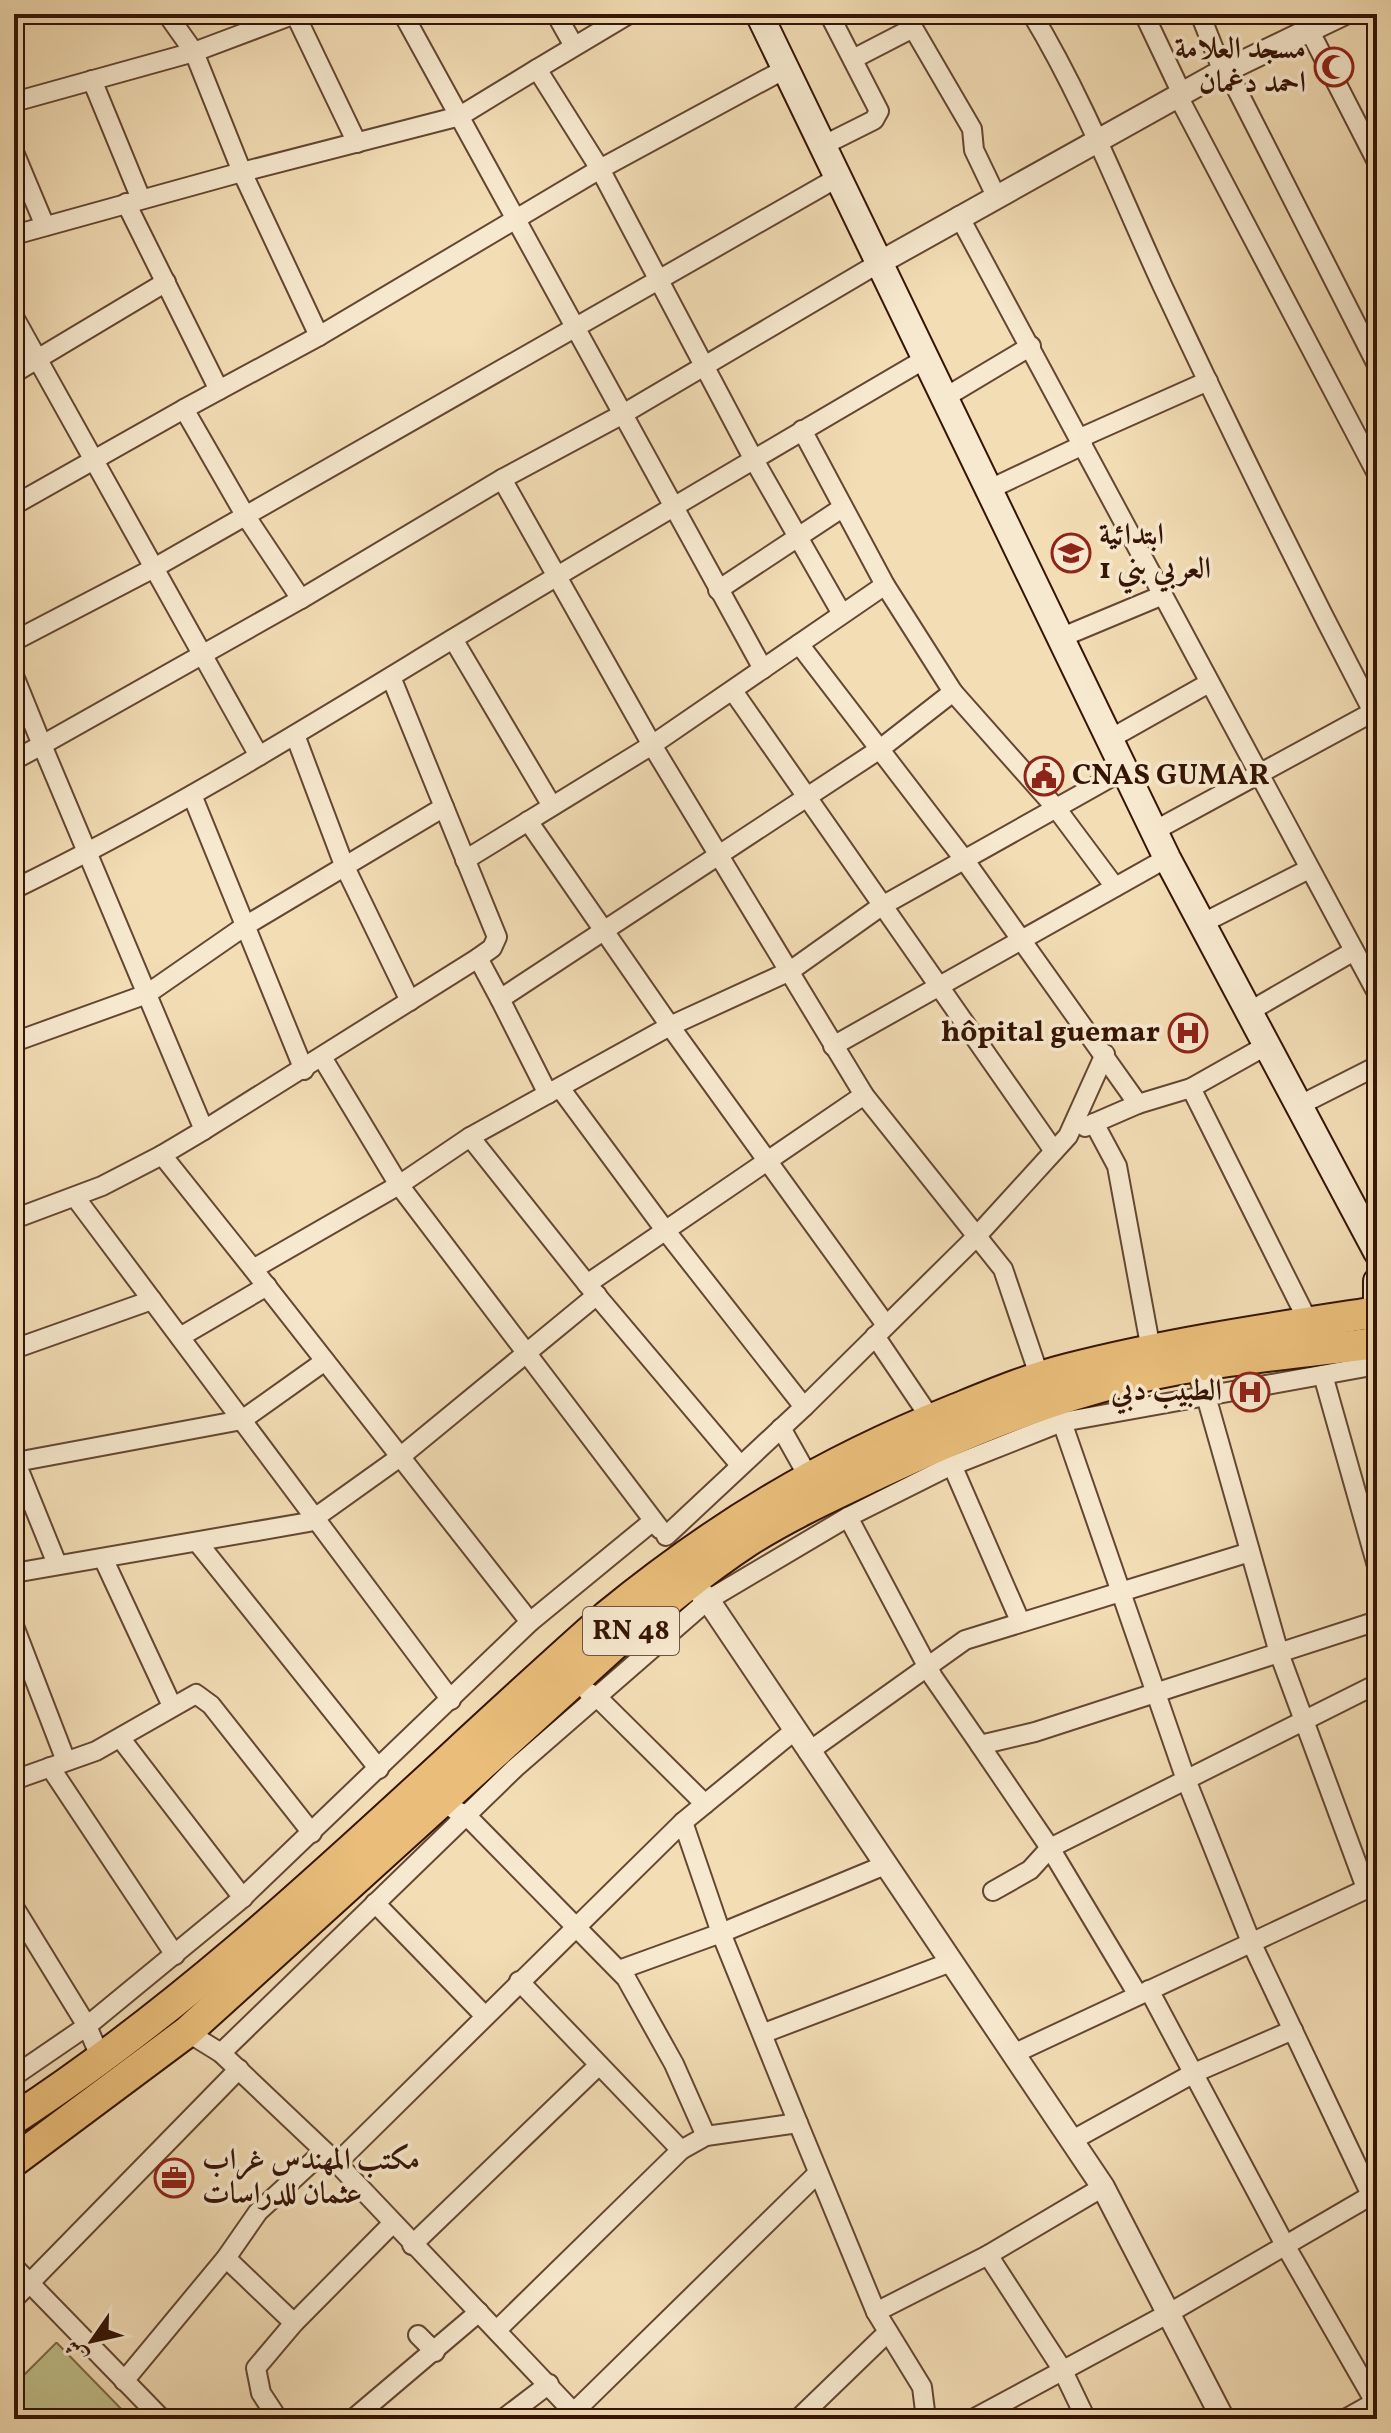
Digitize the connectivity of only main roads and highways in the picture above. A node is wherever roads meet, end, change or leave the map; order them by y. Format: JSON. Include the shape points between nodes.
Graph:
{"nodes":[{"id":1,"x":759,"y":14,"type":"edge"},
{"id":2,"x":1377,"y":1252,"type":"edge"},
{"id":3,"x":1377,"y":1281,"type":"edge"},
{"id":4,"x":1377,"y":1312,"type":"edge"},
{"id":5,"x":1377,"y":1323,"type":"edge"},
{"id":6,"x":1377,"y":1343,"type":"edge"},
{"id":7,"x":1050,"y":1401,"type":"junction"},
{"id":8,"x":684,"y":1570,"type":"junction"},
{"id":9,"x":14,"y":2119,"type":"edge"},
{"id":10,"x":14,"y":2161,"type":"edge"}],
"edges":[{"from":1,"to":2,"type":"main road","via":[[1108,740]]},
{"from":3,"to":4,"type":"main road"},
{"from":4,"to":5,"type":"main road"},
{"from":4,"to":7,"type":"highway","number":"RN 48","via":[[1151,1350]]},
{"from":6,"to":7,"type":"highway","number":"RN 48","via":[[1194,1367]]},
{"from":7,"to":8,"type":"highway","number":"RN 48","via":[[994,1420]]},
{"from":7,"to":8,"type":"highway","number":"RN 48","via":[[931,1419],[755,1506]]},
{"from":8,"to":9,"type":"highway","number":"RN 48","via":[[484,1724],[178,2000],[102,2061]]},
{"from":8,"to":10,"type":"highway","number":"RN 48","via":[[585,1690],[504,1761],[439,1803],[187,2032]]}]}
